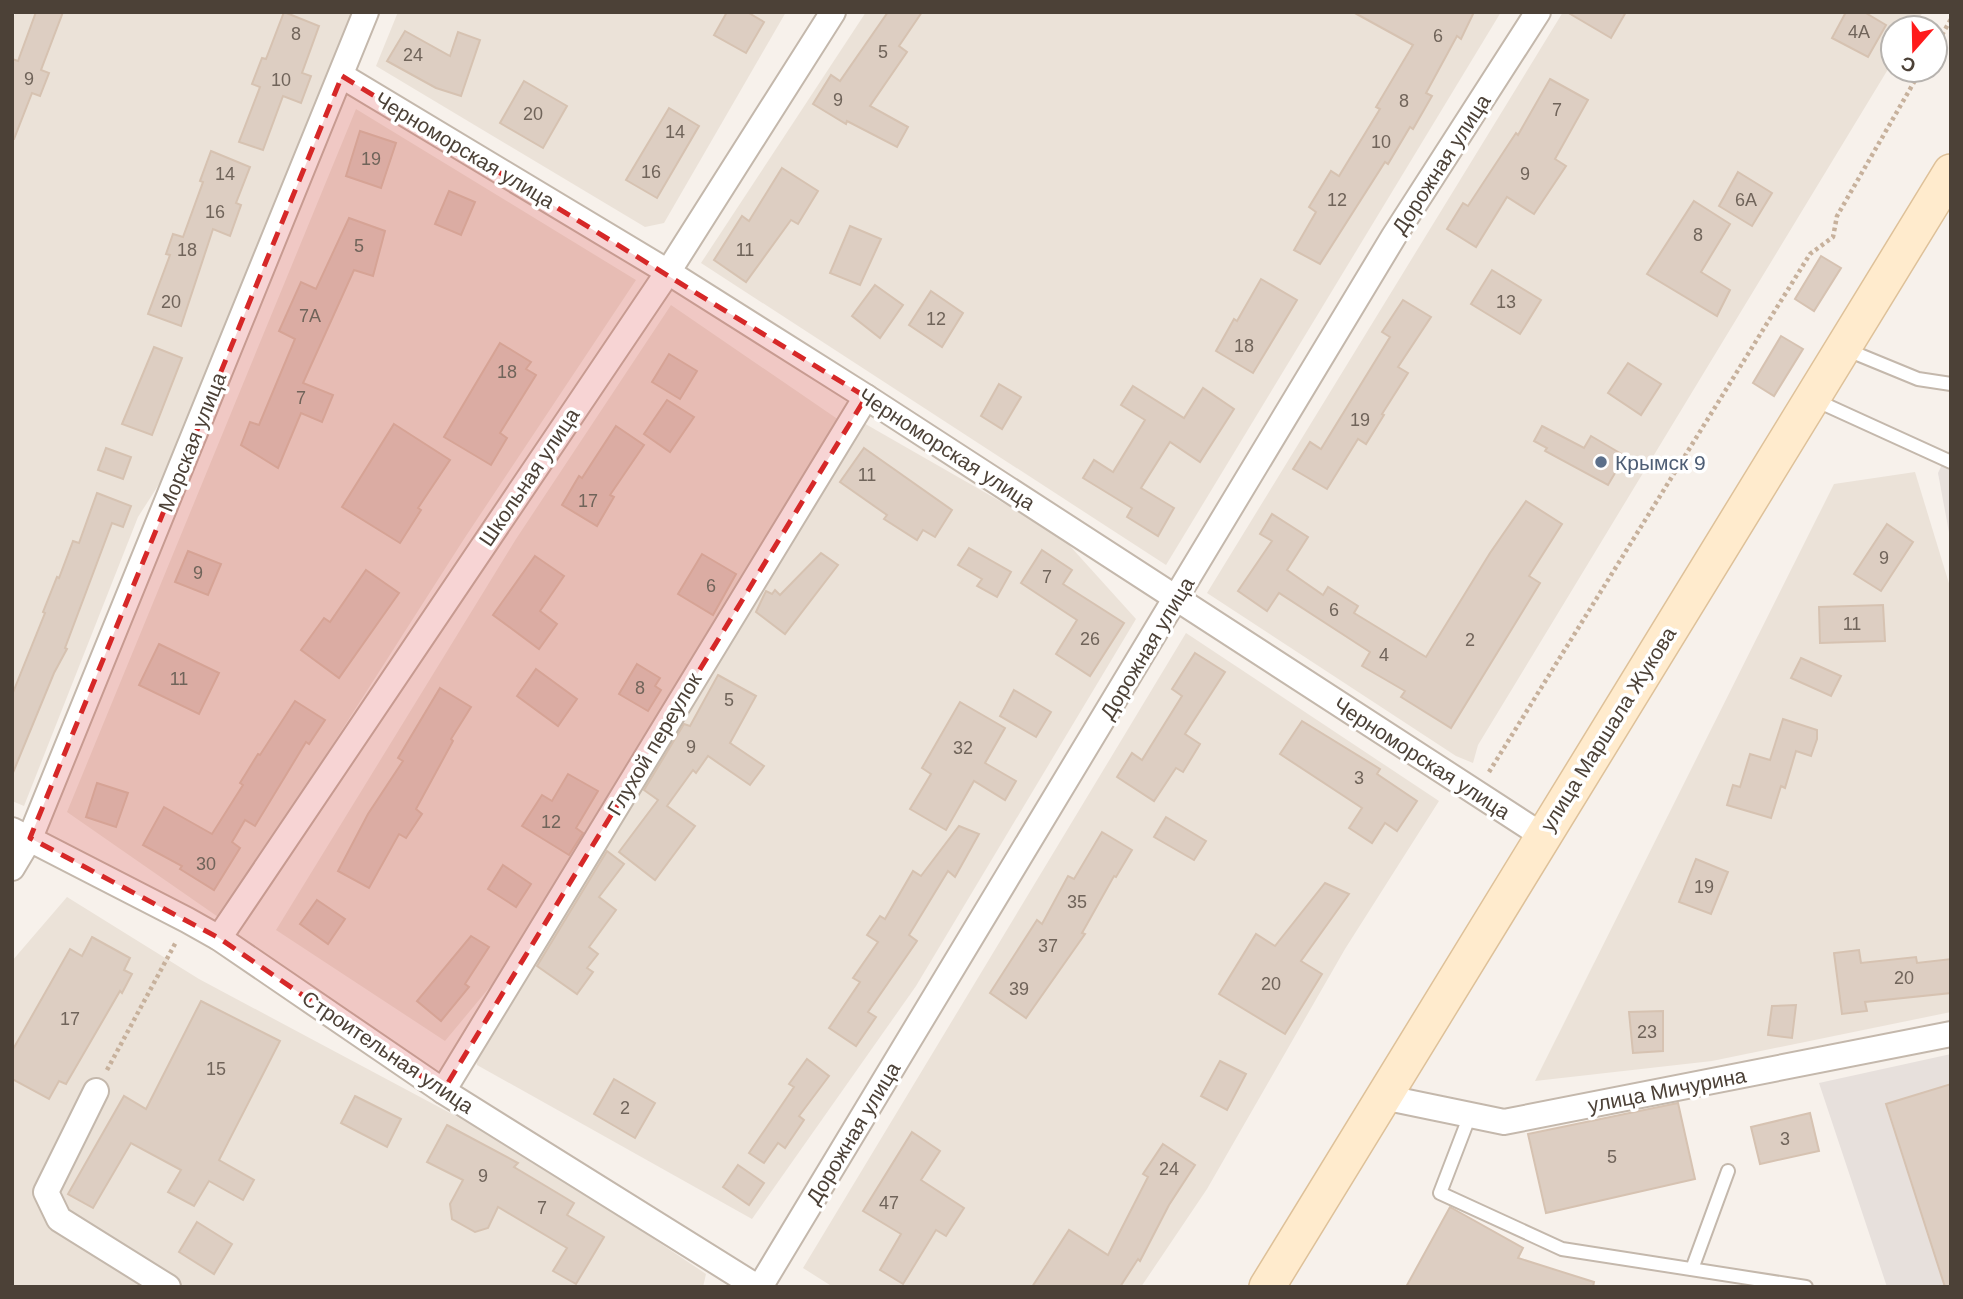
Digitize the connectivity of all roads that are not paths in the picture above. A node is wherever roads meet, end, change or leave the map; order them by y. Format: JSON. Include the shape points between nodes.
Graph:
{"nodes":[{"id":1,"x":366,"y":12,"type":"edge"},
{"id":2,"x":833,"y":12,"type":"edge"},
{"id":3,"x":1538,"y":12,"type":"edge"},
{"id":4,"x":342,"y":76,"type":"junction"},
{"id":5,"x":1951,"y":172,"type":"edge"},
{"id":6,"x":668,"y":272,"type":"junction"},
{"id":7,"x":1843,"y":348,"type":"junction"},
{"id":8,"x":1951,"y":384,"type":"edge"},
{"id":9,"x":866,"y":397,"type":"junction"},
{"id":10,"x":1812,"y":398,"type":"junction"},
{"id":11,"x":1951,"y":462,"type":"edge"},
{"id":12,"x":1177,"y":598,"type":"junction"},
{"id":13,"x":21,"y":834,"type":"edge"},
{"id":14,"x":1543,"y":836,"type":"junction"},
{"id":15,"x":12,"y":868,"type":"edge"},
{"id":16,"x":219,"y":938,"type":"junction"},
{"id":17,"x":1951,"y":1034,"type":"edge"},
{"id":18,"x":96,"y":1091,"type":"road end"},
{"id":19,"x":443,"y":1091,"type":"junction"},
{"id":20,"x":1383,"y":1097,"type":"junction"},
{"id":21,"x":1470,"y":1115,"type":"junction"},
{"id":22,"x":1728,"y":1171,"type":"dead end"},
{"id":23,"x":1692,"y":1269,"type":"junction"},
{"id":24,"x":168,"y":1287,"type":"edge"},
{"id":25,"x":758,"y":1287,"type":"edge"},
{"id":26,"x":1267,"y":1287,"type":"edge"},
{"id":27,"x":1806,"y":1287,"type":"edge"}],
"edges":[{"from":1,"to":4,"type":"street","name":"Морская улица"},
{"from":2,"to":6,"type":"street","name":"Школьная улица"},
{"from":3,"to":12,"type":"street","name":"Дорожная улица","via":[[1394,236]]},
{"from":4,"to":6,"type":"street","name":"Черноморская улица"},
{"from":4,"to":13,"type":"street","name":"Морская улица"},
{"from":5,"to":7,"type":"main road","name":"улица Маршала Жукова","via":[[1936,207]]},
{"from":6,"to":9,"type":"street","name":"Черноморская улица"},
{"from":6,"to":16,"type":"street","name":"Школьная улица"},
{"from":7,"to":8,"type":"lane","via":[[1918,379]]},
{"from":7,"to":10,"type":"main road","name":"улица Маршала Жукова"},
{"from":9,"to":12,"type":"street","name":"Черноморская улица"},
{"from":9,"to":19,"type":"street","name":"Глухой переулок"},
{"from":10,"to":11,"type":"lane"},
{"from":10,"to":14,"type":"main road","name":"улица Маршала Жукова"},
{"from":12,"to":14,"type":"street","name":"Черноморская улица"},
{"from":12,"to":25,"type":"street","name":"Дорожная улица"},
{"from":13,"to":15,"type":"street","name":"Морская улица"},
{"from":13,"to":16,"type":"street","name":"Строительная улица"},
{"from":14,"to":20,"type":"main road","name":"улица Маршала Жукова"},
{"from":16,"to":19,"type":"street","name":"Строительная улица"},
{"from":17,"to":21,"type":"street","name":"улица Мичурина","via":[[1504,1122]]},
{"from":18,"to":24,"type":"street","via":[[46,1192],[59,1219]]},
{"from":19,"to":25,"type":"street","name":"Строительная улица"},
{"from":20,"to":21,"type":"street","name":"улица Мичурина"},
{"from":20,"to":26,"type":"main road","name":"улица Маршала Жукова"},
{"from":21,"to":23,"type":"lane","via":[[1440,1193],[1562,1249]]},
{"from":22,"to":23,"type":"lane"},
{"from":23,"to":27,"type":"lane"}]}
